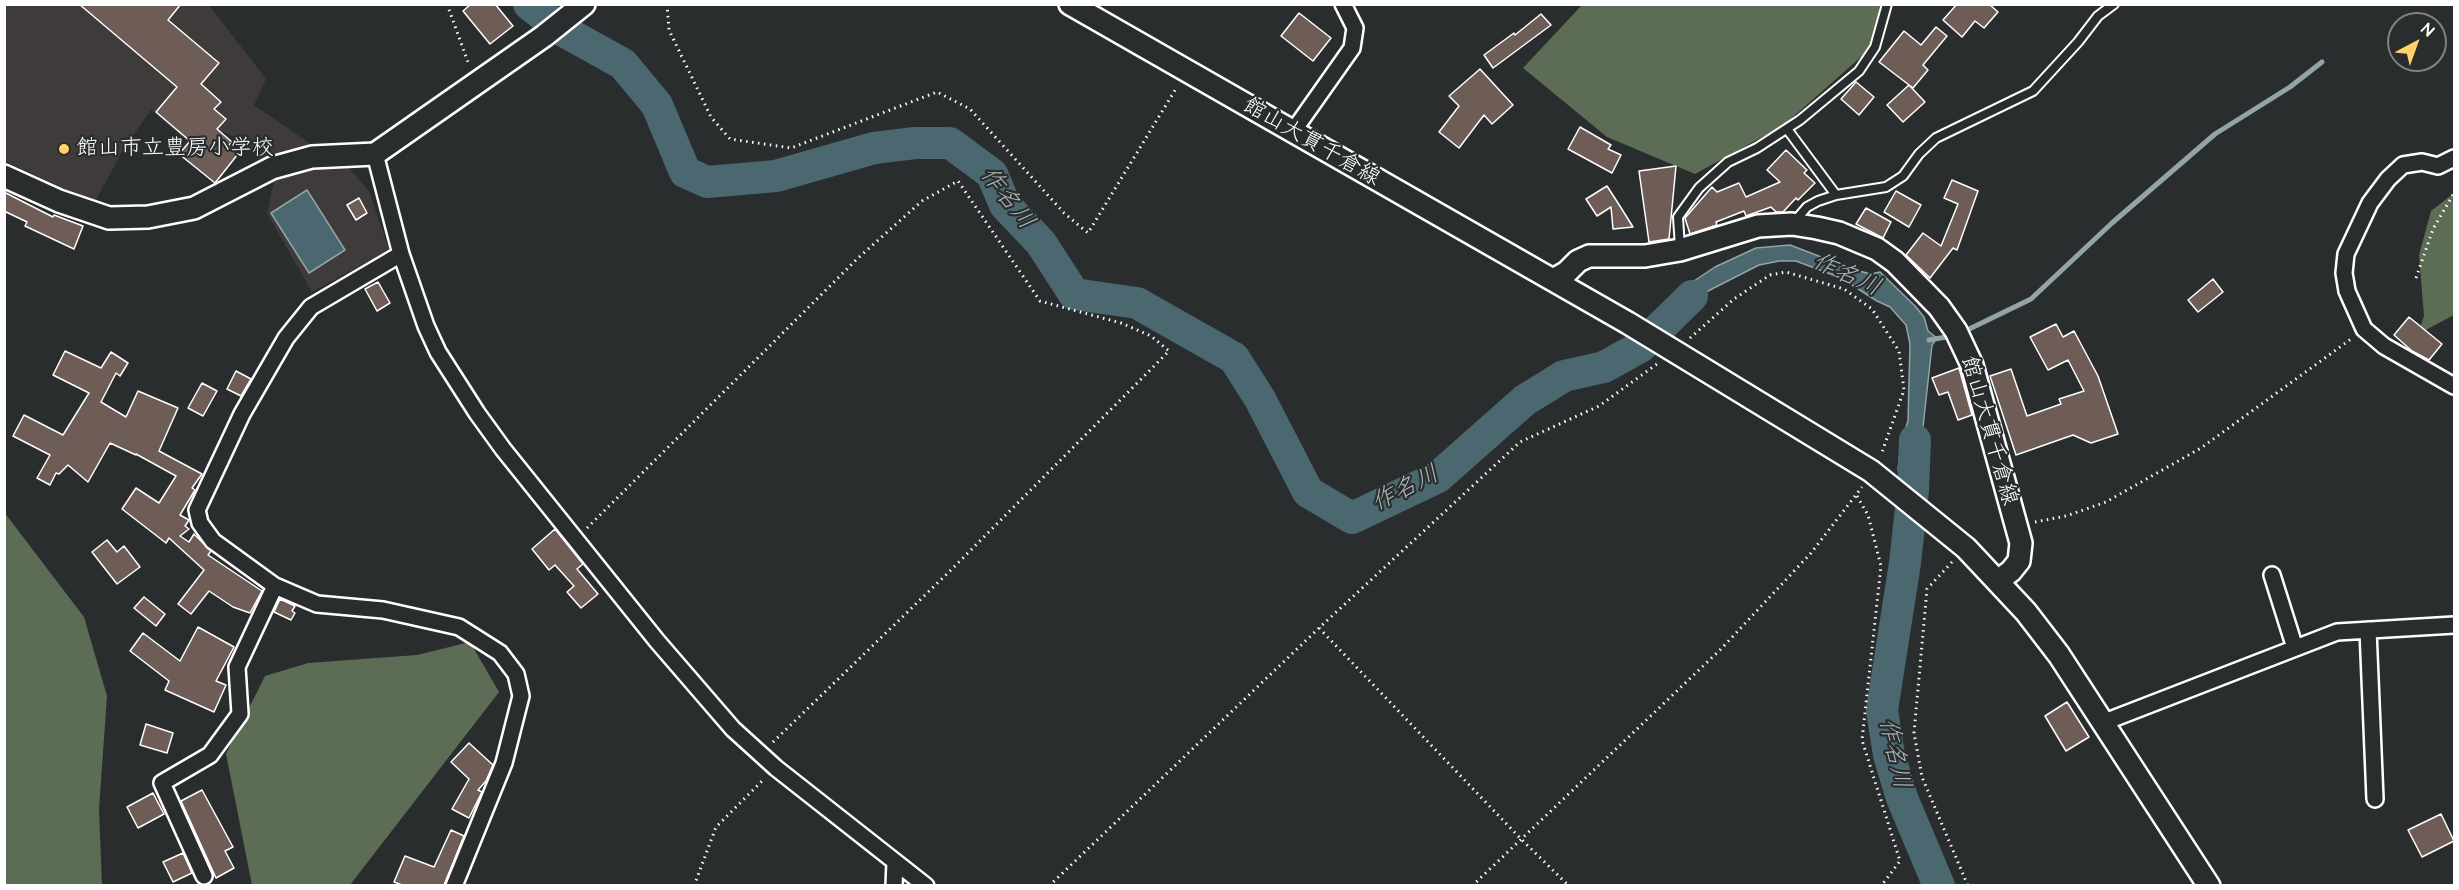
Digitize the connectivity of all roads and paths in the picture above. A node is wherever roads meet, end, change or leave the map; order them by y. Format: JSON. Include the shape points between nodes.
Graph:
{"nodes":[{"id":1,"x":447,"y":4,"type":"edge"},
{"id":2,"x":584,"y":4,"type":"edge"},
{"id":3,"x":667,"y":4,"type":"edge"},
{"id":4,"x":1070,"y":4,"type":"edge"},
{"id":5,"x":1343,"y":4,"type":"edge"},
{"id":6,"x":1887,"y":4,"type":"edge"},
{"id":7,"x":2114,"y":4,"type":"edge"},
{"id":8,"x":1186,"y":72,"type":"junction"},
{"id":9,"x":476,"y":85,"type":"junction"},
{"id":10,"x":1787,"y":129,"type":"junction"},
{"id":11,"x":1292,"y":133,"type":"junction"},
{"id":12,"x":375,"y":154,"type":"junction"},
{"id":13,"x":2454,"y":158,"type":"edge"},
{"id":14,"x":4,"y":176,"type":"edge"},
{"id":15,"x":2454,"y":193,"type":"edge"},
{"id":16,"x":1836,"y":195,"type":"junction"},
{"id":17,"x":1792,"y":224,"type":"junction"},
{"id":18,"x":1680,"y":250,"type":"junction"},
{"id":19,"x":401,"y":254,"type":"junction"},
{"id":20,"x":2416,"y":278,"type":"dead end"},
{"id":21,"x":1553,"y":280,"type":"junction"},
{"id":22,"x":2364,"y":329,"type":"junction"},
{"id":23,"x":1671,"y":349,"type":"junction"},
{"id":24,"x":2454,"y":386,"type":"edge"},
{"id":25,"x":1878,"y":476,"type":"junction"},
{"id":26,"x":1857,"y":496,"type":"junction"},
{"id":27,"x":2015,"y":525,"type":"junction"},
{"id":28,"x":575,"y":539,"type":"junction"},
{"id":29,"x":1966,"y":548,"type":"junction"},
{"id":30,"x":2272,"y":575,"type":"dead end"},
{"id":31,"x":1998,"y":581,"type":"junction"},
{"id":32,"x":275,"y":586,"type":"junction"},
{"id":33,"x":2454,"y":625,"type":"edge"},
{"id":34,"x":1319,"y":628,"type":"junction"},
{"id":35,"x":2367,"y":630,"type":"junction"},
{"id":36,"x":2295,"y":648,"type":"junction"},
{"id":37,"x":2102,"y":723,"type":"junction"},
{"id":38,"x":760,"y":755,"type":"junction"},
{"id":39,"x":776,"y":768,"type":"junction"},
{"id":40,"x":2375,"y":799,"type":"dead end"},
{"id":41,"x":1521,"y":839,"type":"junction"},
{"id":42,"x":895,"y":862,"type":"junction"},
{"id":43,"x":204,"y":876,"type":"dead end"},
{"id":44,"x":454,"y":885,"type":"edge"},
{"id":45,"x":694,"y":885,"type":"edge"},
{"id":46,"x":894,"y":885,"type":"edge"},
{"id":47,"x":926,"y":885,"type":"edge"},
{"id":48,"x":1049,"y":885,"type":"edge"},
{"id":49,"x":1472,"y":885,"type":"edge"},
{"id":50,"x":1569,"y":885,"type":"edge"},
{"id":51,"x":1881,"y":885,"type":"edge"},
{"id":52,"x":1968,"y":885,"type":"edge"},
{"id":53,"x":2209,"y":885,"type":"edge"}],
"edges":[{"from":1,"to":9,"type":"path"},
{"from":2,"to":9,"type":"main road"},
{"from":3,"to":8,"type":"path","via":[[669,30],[711,117],[730,139],[791,148],[937,92],[970,109],[1064,213],[1088,233]]},
{"from":4,"to":8,"type":"main road","name":"館山大貫千倉線"},
{"from":5,"to":11,"type":"street","via":[[1355,28],[1352,48]]},
{"from":6,"to":10,"type":"lane","via":[[1875,47],[1859,71]]},
{"from":7,"to":16,"type":"lane","via":[[2098,16],[2033,91],[1936,138],[1903,176],[1886,187]]},
{"from":8,"to":11,"type":"main road","name":"館山大貫千倉線"},
{"from":9,"to":12,"type":"main road"},
{"from":10,"to":16,"type":"lane"},
{"from":10,"to":18,"type":"lane","via":[[1728,162],[1699,188],[1678,217]]},
{"from":11,"to":21,"type":"main road","name":"館山大貫千倉線"},
{"from":12,"to":14,"type":"main road","via":[[312,157],[272,168],[194,208],[128,219],[87,212]]},
{"from":12,"to":19,"type":"street"},
{"from":13,"to":22,"type":"street","via":[[2438,166],[2422,162],[2403,165],[2370,203],[2346,254],[2344,273],[2347,291]]},
{"from":15,"to":20,"type":"path","via":[[2433,229]]},
{"from":16,"to":17,"type":"lane","via":[[1807,207]]},
{"from":17,"to":18,"type":"main road","name":"館山大貫千倉線","via":[[1740,230]]},
{"from":17,"to":27,"type":"main road","name":"館山大貫千倉線","via":[[1839,233],[1877,249],[1939,307],[1958,334],[1972,365]]},
{"from":18,"to":21,"type":"main road","name":"館山大貫千倉線","via":[[1645,256],[1589,256]]},
{"from":19,"to":28,"type":"street","via":[[438,352],[496,440]]},
{"from":19,"to":32,"type":"street","via":[[311,307],[286,338],[242,414],[197,510],[200,523],[213,541]]},
{"from":21,"to":23,"type":"main road","name":"館山大貫千倉線"},
{"from":22,"to":24,"type":"street","via":[[2384,346]]},
{"from":22,"to":27,"type":"path","via":[[2201,448],[2106,502],[2066,516]]},
{"from":23,"to":25,"type":"main road","name":"館山大貫千倉線"},
{"from":23,"to":25,"type":"path","via":[[1770,275],[1786,272],[1844,289],[1872,309],[1899,351],[1904,390]]},
{"from":23,"to":34,"type":"path","via":[[1599,406],[1520,442]]},
{"from":25,"to":26,"type":"path"},
{"from":25,"to":29,"type":"main road","name":"館山大貫千倉線"},
{"from":26,"to":41,"type":"path","via":[[1811,553],[1721,649]]},
{"from":26,"to":51,"type":"path","via":[[1868,515],[1881,566],[1862,740],[1900,861]]},
{"from":27,"to":31,"type":"main road","name":"館山大貫千倉線","via":[[2021,543],[2019,561]]},
{"from":28,"to":38,"type":"street","via":[[712,705]]},
{"from":28,"to":38,"type":"path","via":[[858,258],[922,201],[958,182],[1040,301],[1121,323],[1151,336],[1169,351]]},
{"from":29,"to":31,"type":"main road","name":"館山大貫千倉線"},
{"from":29,"to":52,"type":"path","via":[[1927,589],[1914,733],[1922,777]]},
{"from":30,"to":36,"type":"street"},
{"from":31,"to":37,"type":"main road","name":"館山大貫千倉線","via":[[2043,634]]},
{"from":32,"to":43,"type":"street","via":[[237,667],[240,714],[210,754],[162,783]]},
{"from":32,"to":44,"type":"street","via":[[317,604],[383,610],[459,627],[500,654],[516,674],[520,696],[504,763]]},
{"from":33,"to":35,"type":"street"},
{"from":34,"to":41,"type":"path"},
{"from":34,"to":48,"type":"path"},
{"from":35,"to":36,"type":"street","via":[[2337,632]]},
{"from":35,"to":40,"type":"street"},
{"from":36,"to":37,"type":"street"},
{"from":37,"to":53,"type":"main road","name":"館山大貫千倉線"},
{"from":38,"to":39,"type":"street"},
{"from":39,"to":42,"type":"street"},
{"from":39,"to":45,"type":"path","via":[[716,827]]},
{"from":41,"to":49,"type":"path"},
{"from":41,"to":50,"type":"path"},
{"from":42,"to":46,"type":"street"},
{"from":42,"to":47,"type":"street"}]}
